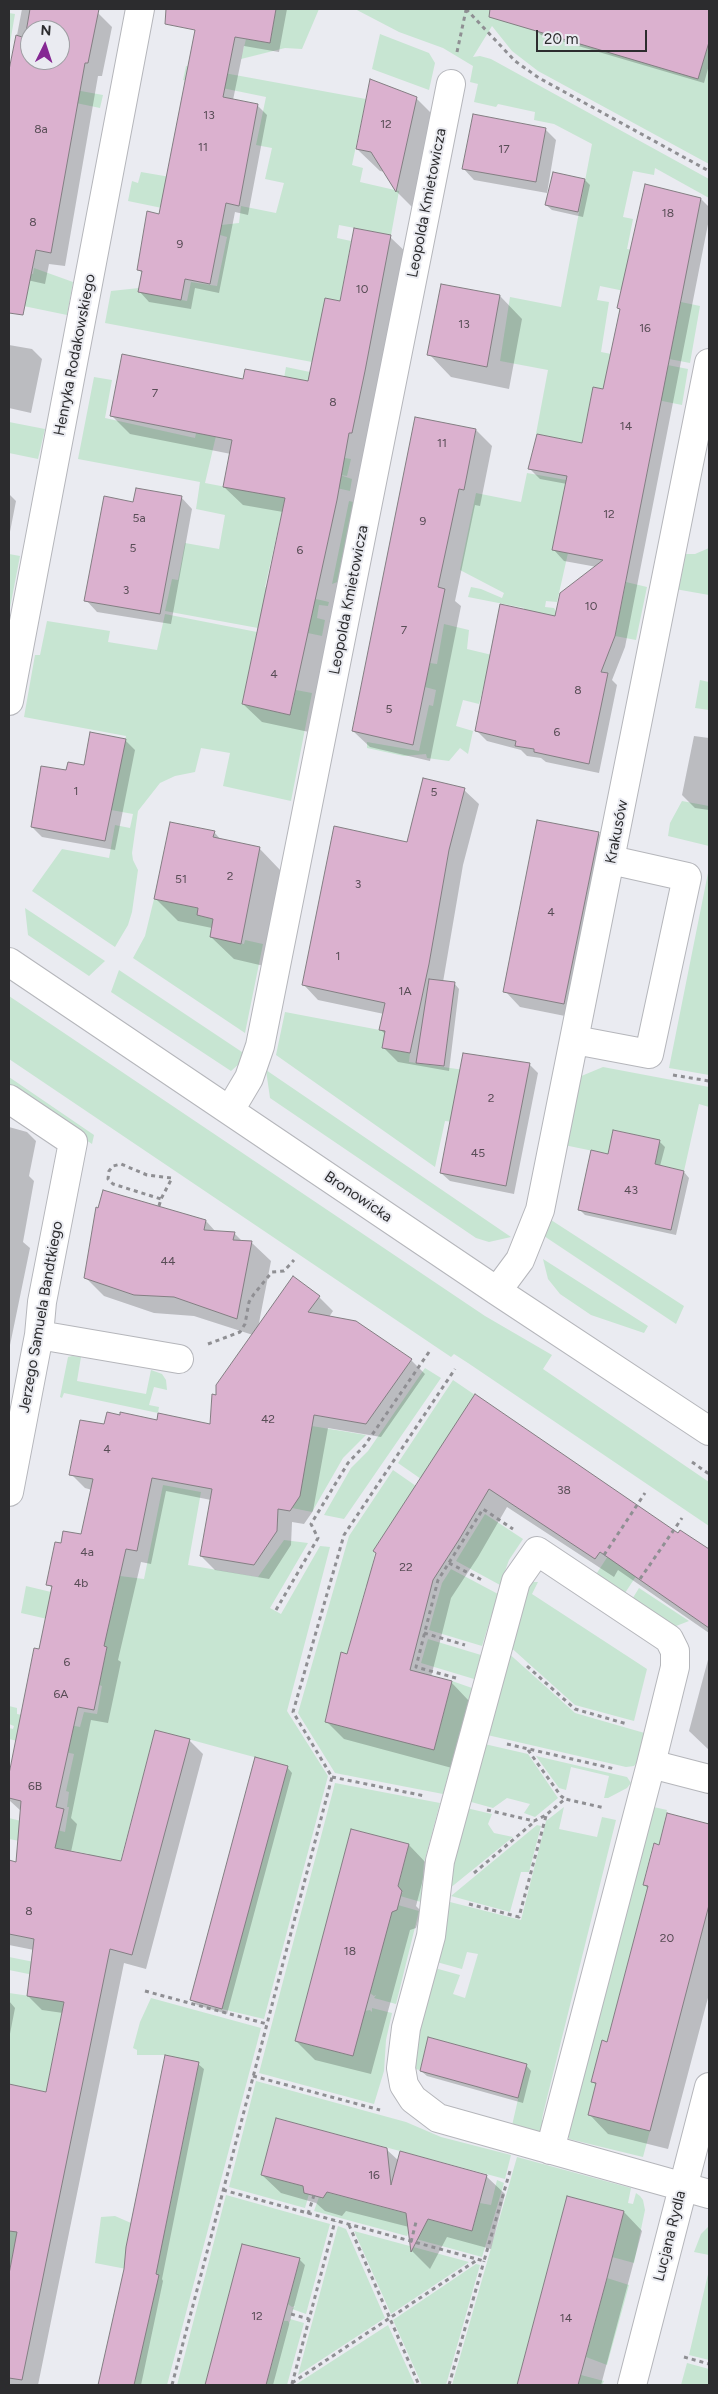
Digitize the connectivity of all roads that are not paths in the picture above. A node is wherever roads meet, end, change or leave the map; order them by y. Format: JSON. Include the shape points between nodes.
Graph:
{"nodes":[{"id":1,"x":140,"y":9,"type":"edge"},
{"id":2,"x":451,"y":84,"type":"dead end"},
{"id":3,"x":709,"y":363,"type":"edge"},
{"id":4,"x":9,"y":701,"type":"edge"},
{"id":5,"x":611,"y":860,"type":"junction"},
{"id":6,"x":9,"y":962,"type":"edge"},
{"id":7,"x":575,"y":1040,"type":"junction"},
{"id":8,"x":9,"y":1099,"type":"edge"},
{"id":9,"x":230,"y":1110,"type":"junction"},
{"id":10,"x":498,"y":1291,"type":"junction"},
{"id":11,"x":39,"y":1335,"type":"junction"},
{"id":12,"x":179,"y":1358,"type":"road end"},
{"id":13,"x":709,"y":1431,"type":"edge"},
{"id":14,"x":9,"y":1492,"type":"edge"},
{"id":15,"x":649,"y":1770,"type":"junction"},
{"id":16,"x":709,"y":1779,"type":"edge"},
{"id":17,"x":709,"y":2087,"type":"edge"},
{"id":18,"x":550,"y":2150,"type":"junction"},
{"id":19,"x":683,"y":2186,"type":"junction"},
{"id":20,"x":709,"y":2194,"type":"edge"},
{"id":21,"x":632,"y":2385,"type":"edge"}],
"edges":[{"from":1,"to":4,"type":"street","name":"Henryka Rodakowskiego"},
{"from":2,"to":9,"type":"street","name":"Leopolda Kmietowicza","via":[[260,1046],[249,1078]]},
{"from":3,"to":5,"type":"street","name":"Krakusów"},
{"from":5,"to":7,"type":"street","name":"Krakusów"},
{"from":5,"to":7,"type":"street","via":[[687,877],[649,1054]]},
{"from":6,"to":9,"type":"street","name":"Bronowicka"},
{"from":7,"to":10,"type":"street","name":"Krakusów","via":[[536,1224],[520,1260]]},
{"from":8,"to":11,"type":"street","name":"Jerzego Samuela Bandtkiego","via":[[73,1142],[42,1302]]},
{"from":9,"to":10,"type":"street","name":"Bronowicka"},
{"from":10,"to":13,"type":"street","name":"Bronowicka"},
{"from":11,"to":12,"type":"street"},
{"from":11,"to":14,"type":"street","name":"Jerzego Samuela Bandtkiego"},
{"from":15,"to":16,"type":"street"},
{"from":15,"to":18,"type":"street"},
{"from":15,"to":18,"type":"street","via":[[675,1667],[675,1651],[664,1634],[537,1551],[519,1575],[455,1802],[438,1867],[440,1900],[403,2044],[401,2068],[404,2085],[413,2099],[438,2118]]},
{"from":17,"to":19,"type":"street","name":"Lucjana Rydla"},
{"from":18,"to":19,"type":"street"},
{"from":19,"to":20,"type":"street"},
{"from":19,"to":21,"type":"street","name":"Lucjana Rydla"}]}
